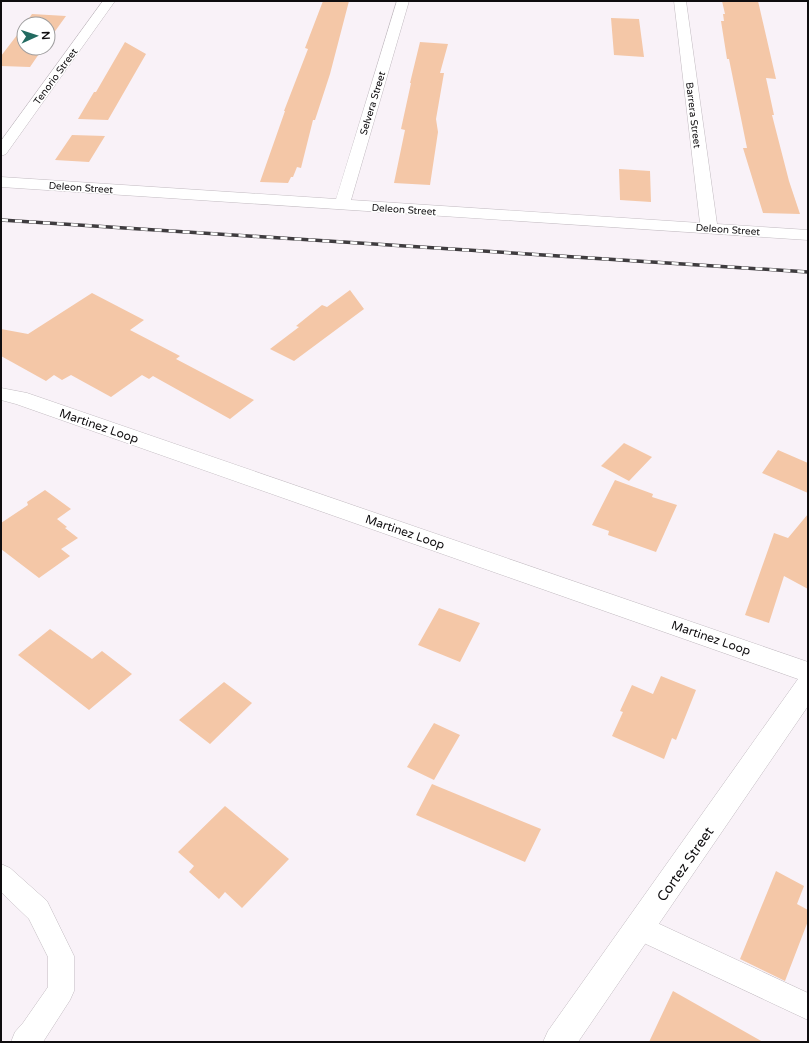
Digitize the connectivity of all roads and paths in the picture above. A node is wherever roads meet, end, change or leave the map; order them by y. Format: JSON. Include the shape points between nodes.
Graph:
{"nodes":[{"id":1,"x":109,"y":1,"type":"edge"},
{"id":2,"x":403,"y":1,"type":"edge"},
{"id":3,"x":680,"y":1,"type":"edge"},
{"id":4,"x":1,"y":151,"type":"edge"},
{"id":5,"x":1,"y":182,"type":"edge"},
{"id":6,"x":342,"y":205,"type":"junction"},
{"id":7,"x":709,"y":228,"type":"junction"},
{"id":8,"x":808,"y":235,"type":"edge"},
{"id":9,"x":1,"y":394,"type":"edge"},
{"id":10,"x":808,"y":672,"type":"edge"},
{"id":11,"x":808,"y":685,"type":"edge"},
{"id":12,"x":1,"y":876,"type":"edge"},
{"id":13,"x":640,"y":928,"type":"junction"},
{"id":14,"x":808,"y":1007,"type":"edge"},
{"id":15,"x":25,"y":1042,"type":"edge"},
{"id":16,"x":559,"y":1042,"type":"edge"}],
"edges":[{"from":1,"to":4,"type":"street","name":"Tenorio Street"},
{"from":2,"to":6,"type":"street","name":"Selvera Street"},
{"from":3,"to":7,"type":"street","name":"Barrera Street"},
{"from":5,"to":6,"type":"street","name":"Deleon Street"},
{"from":6,"to":7,"type":"street","name":"Deleon Street"},
{"from":7,"to":8,"type":"street","name":"Deleon Street"},
{"from":9,"to":10,"type":"street","name":"Martinez Loop","via":[[20,398]]},
{"from":11,"to":13,"type":"street","name":"Cortez Street"},
{"from":12,"to":15,"type":"lane","via":[[38,910],[61,956],[61,991]]},
{"from":13,"to":14,"type":"lane"},
{"from":13,"to":16,"type":"street","name":"Cortez Street"}]}
